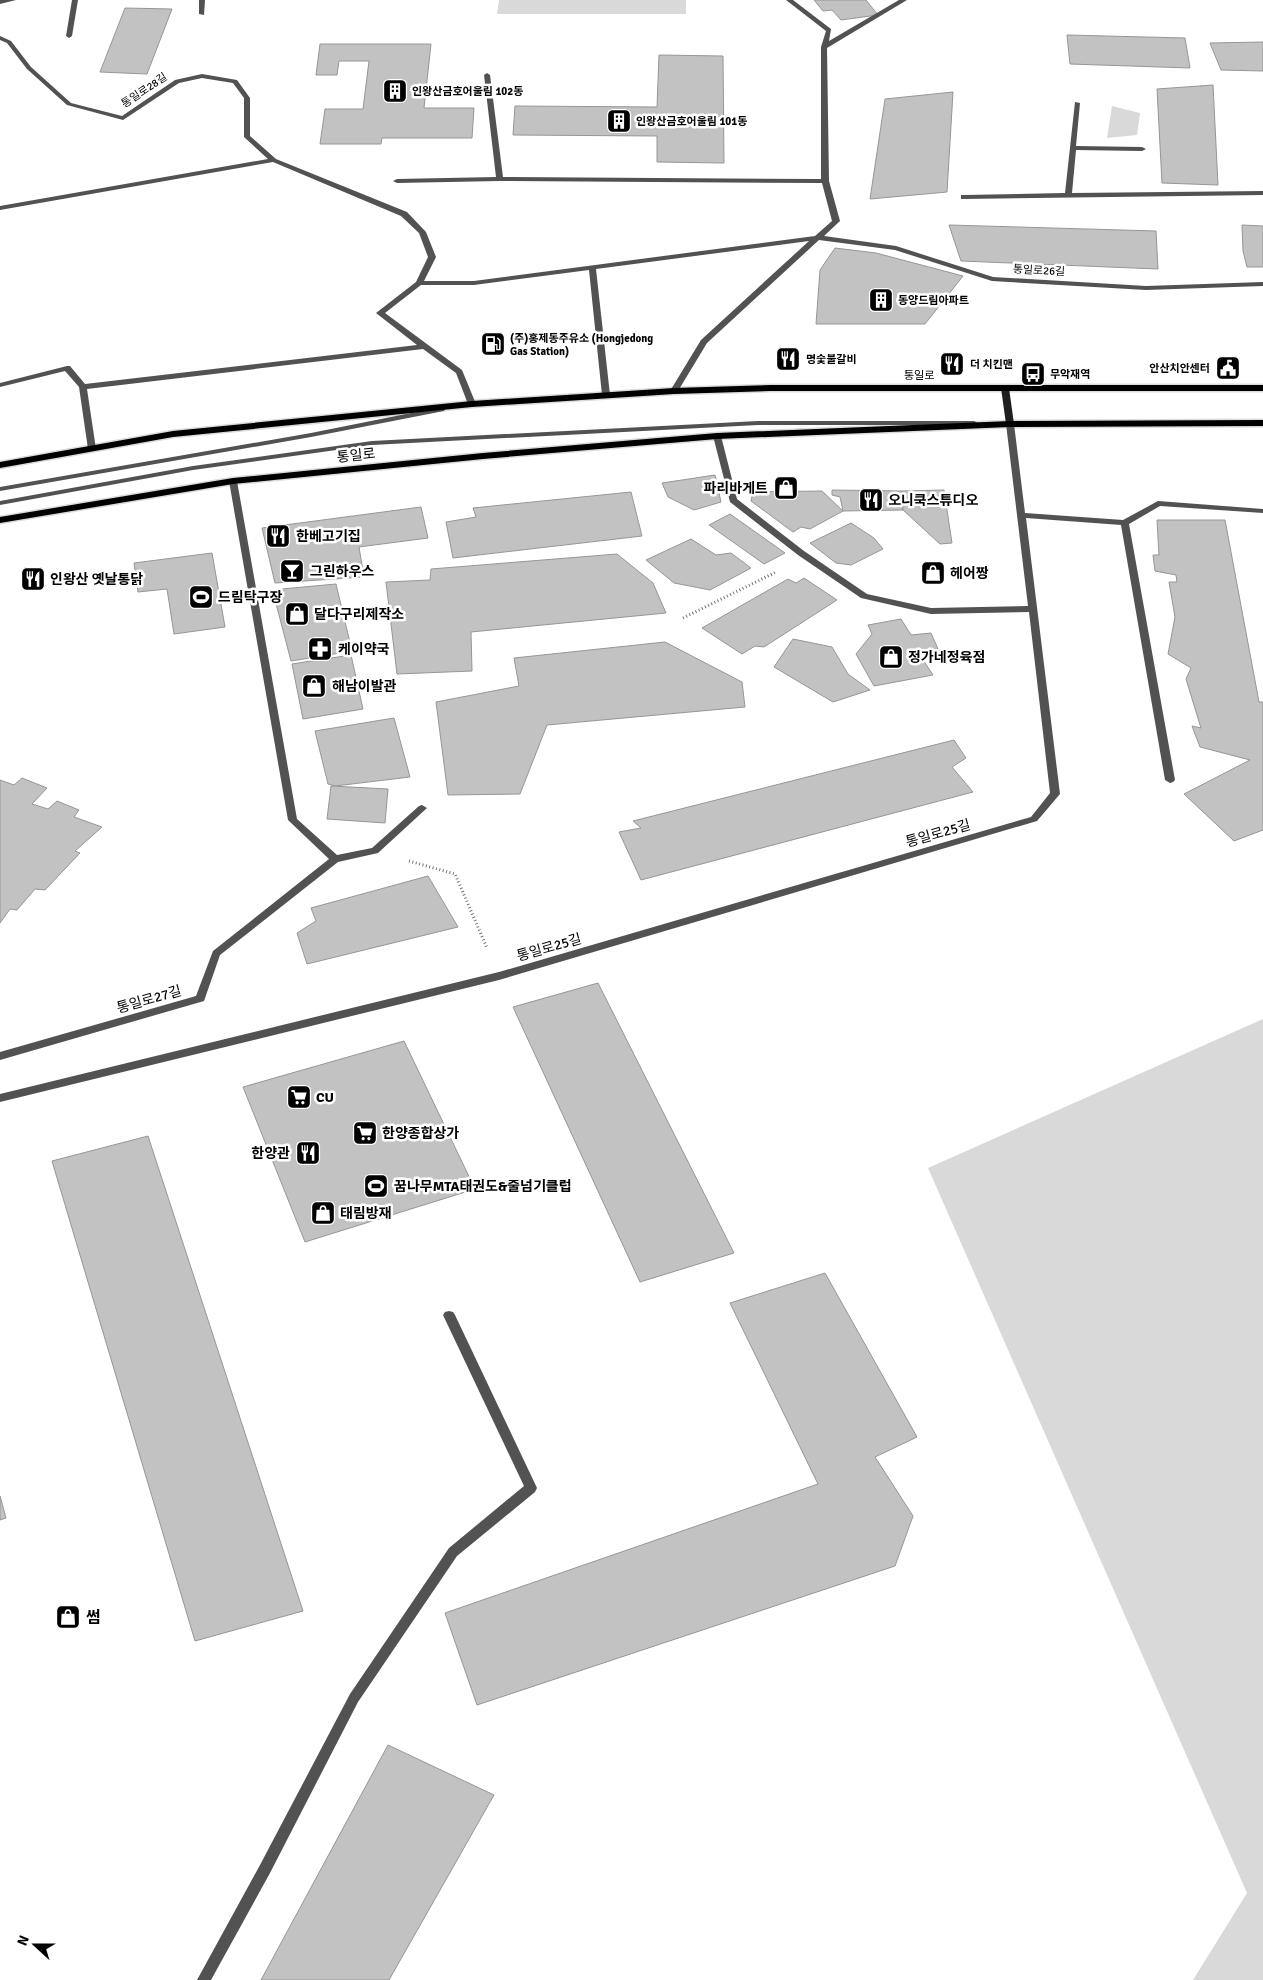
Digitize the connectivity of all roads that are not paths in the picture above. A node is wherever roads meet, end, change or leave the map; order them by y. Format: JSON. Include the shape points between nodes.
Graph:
{"nodes":[{"id":1,"x":13,"y":0,"type":"edge"},
{"id":2,"x":75,"y":0,"type":"edge"},
{"id":3,"x":202,"y":0,"type":"edge"},
{"id":4,"x":789,"y":0,"type":"edge"},
{"id":5,"x":904,"y":0,"type":"edge"},
{"id":6,"x":0,"y":2,"type":"edge"},
{"id":7,"x":202,"y":14,"type":"dead end"},
{"id":8,"x":69,"y":36,"type":"dead end"},
{"id":9,"x":0,"y":38,"type":"edge"},
{"id":10,"x":824,"y":47,"type":"junction"},
{"id":11,"x":487,"y":75,"type":"dead end"},
{"id":12,"x":1076,"y":103,"type":"dead end"},
{"id":13,"x":1073,"y":148,"type":"junction"},
{"id":14,"x":1142,"y":149,"type":"dead end"},
{"id":15,"x":274,"y":160,"type":"junction"},
{"id":16,"x":500,"y":179,"type":"junction"},
{"id":17,"x":397,"y":181,"type":"dead end"},
{"id":18,"x":825,"y":181,"type":"junction"},
{"id":19,"x":1263,"y":193,"type":"edge"},
{"id":20,"x":1068,"y":196,"type":"junction"},
{"id":21,"x":964,"y":197,"type":"dead end"},
{"id":22,"x":0,"y":208,"type":"edge"},
{"id":23,"x":819,"y":238,"type":"junction"},
{"id":24,"x":592,"y":267,"type":"junction"},
{"id":25,"x":418,"y":283,"type":"junction"},
{"id":26,"x":1263,"y":284,"type":"edge"},
{"id":27,"x":425,"y":346,"type":"junction"},
{"id":28,"x":0,"y":384,"type":"edge"},
{"id":29,"x":83,"y":387,"type":"junction"},
{"id":30,"x":1005,"y":388,"type":"junction"},
{"id":31,"x":1263,"y":388,"type":"edge"},
{"id":32,"x":674,"y":390,"type":"junction"},
{"id":33,"x":606,"y":395,"type":"junction"},
{"id":34,"x":472,"y":404,"type":"junction"},
{"id":35,"x":444,"y":408,"type":"junction"},
{"id":36,"x":1263,"y":423,"type":"edge"},
{"id":37,"x":1010,"y":424,"type":"junction"},
{"id":38,"x":716,"y":436,"type":"junction"},
{"id":39,"x":92,"y":449,"type":"junction"},
{"id":40,"x":0,"y":465,"type":"edge"},
{"id":41,"x":233,"y":481,"type":"junction"},
{"id":42,"x":0,"y":489,"type":"edge"},
{"id":43,"x":0,"y":503,"type":"edge"},
{"id":44,"x":1263,"y":511,"type":"edge"},
{"id":45,"x":1021,"y":515,"type":"junction"},
{"id":46,"x":0,"y":520,"type":"edge"},
{"id":47,"x":1125,"y":524,"type":"junction"},
{"id":48,"x":1032,"y":609,"type":"junction"},
{"id":49,"x":1170,"y":780,"type":"dead end"},
{"id":50,"x":422,"y":808,"type":"dead end"},
{"id":51,"x":335,"y":859,"type":"junction"},
{"id":52,"x":0,"y":1056,"type":"edge"},
{"id":53,"x":0,"y":1098,"type":"edge"},
{"id":54,"x":450,"y":1315,"type":"dead end"},
{"id":55,"x":204,"y":1980,"type":"edge"}],
"edges":[{"from":1,"to":6,"type":"street"},
{"from":2,"to":8,"type":"street"},
{"from":3,"to":7,"type":"street"},
{"from":4,"to":10,"type":"street","via":[[829,30]]},
{"from":5,"to":10,"type":"street"},
{"from":9,"to":15,"type":"street","name":"통일로28길","via":[[9,42],[29,68],[69,104],[123,118],[177,81],[202,76],[235,82],[247,98],[247,137]]},
{"from":10,"to":18,"type":"street"},
{"from":11,"to":16,"type":"street"},
{"from":12,"to":13,"type":"street"},
{"from":13,"to":14,"type":"street"},
{"from":13,"to":20,"type":"street"},
{"from":15,"to":22,"type":"street"},
{"from":15,"to":25,"type":"street","name":"통일로28길","via":[[404,214],[422,232],[432,256]]},
{"from":16,"to":17,"type":"street"},
{"from":16,"to":18,"type":"street"},
{"from":18,"to":23,"type":"street","via":[[836,221]]},
{"from":19,"to":20,"type":"street"},
{"from":20,"to":21,"type":"street"},
{"from":23,"to":24,"type":"street"},
{"from":23,"to":26,"type":"street","name":"통일로26길","via":[[896,248],[992,279],[1146,288]]},
{"from":23,"to":32,"type":"street","via":[[704,342]]},
{"from":24,"to":25,"type":"street","via":[[474,283]]},
{"from":24,"to":33,"type":"street"},
{"from":25,"to":27,"type":"street","name":"통일로28길","via":[[380,313]]},
{"from":27,"to":29,"type":"street"},
{"from":27,"to":34,"type":"street","name":"통일로28길","via":[[459,372]]},
{"from":28,"to":29,"type":"street","via":[[66,368]]},
{"from":29,"to":39,"type":"street"},
{"from":30,"to":31,"type":"main road","name":"통일로"},
{"from":30,"to":32,"type":"main road","name":"통일로"},
{"from":30,"to":37,"type":"main road"},
{"from":32,"to":33,"type":"main road","name":"통일로"},
{"from":33,"to":34,"type":"main road","name":"통일로"},
{"from":34,"to":35,"type":"main road","name":"통일로"},
{"from":35,"to":39,"type":"main road","name":"통일로","via":[[173,434]]},
{"from":35,"to":42,"type":"street","via":[[311,435]]},
{"from":36,"to":37,"type":"main road","name":"통일로"},
{"from":37,"to":38,"type":"main road","name":"통일로"},
{"from":37,"to":43,"type":"street","via":[[758,423],[372,443],[194,468]]},
{"from":37,"to":45,"type":"street","name":"통일로25길"},
{"from":38,"to":41,"type":"main road","name":"통일로"},
{"from":38,"to":48,"type":"street","via":[[733,500],[806,557],[864,596],[930,611]]},
{"from":39,"to":40,"type":"main road","name":"통일로"},
{"from":41,"to":46,"type":"main road","name":"통일로"},
{"from":41,"to":51,"type":"street","via":[[293,820]]},
{"from":44,"to":47,"type":"street","via":[[1158,503]]},
{"from":45,"to":47,"type":"street"},
{"from":45,"to":48,"type":"street","name":"통일로25길"},
{"from":47,"to":49,"type":"street"},
{"from":48,"to":53,"type":"street","name":"통일로25길","via":[[1055,794],[1034,819],[499,976]]},
{"from":50,"to":51,"type":"street","name":"통일로27길","via":[[375,851]]},
{"from":51,"to":52,"type":"street","name":"통일로27길","via":[[216,953],[200,998]]},
{"from":54,"to":55,"type":"street","via":[[531,1488],[453,1552],[354,1698]]}]}
